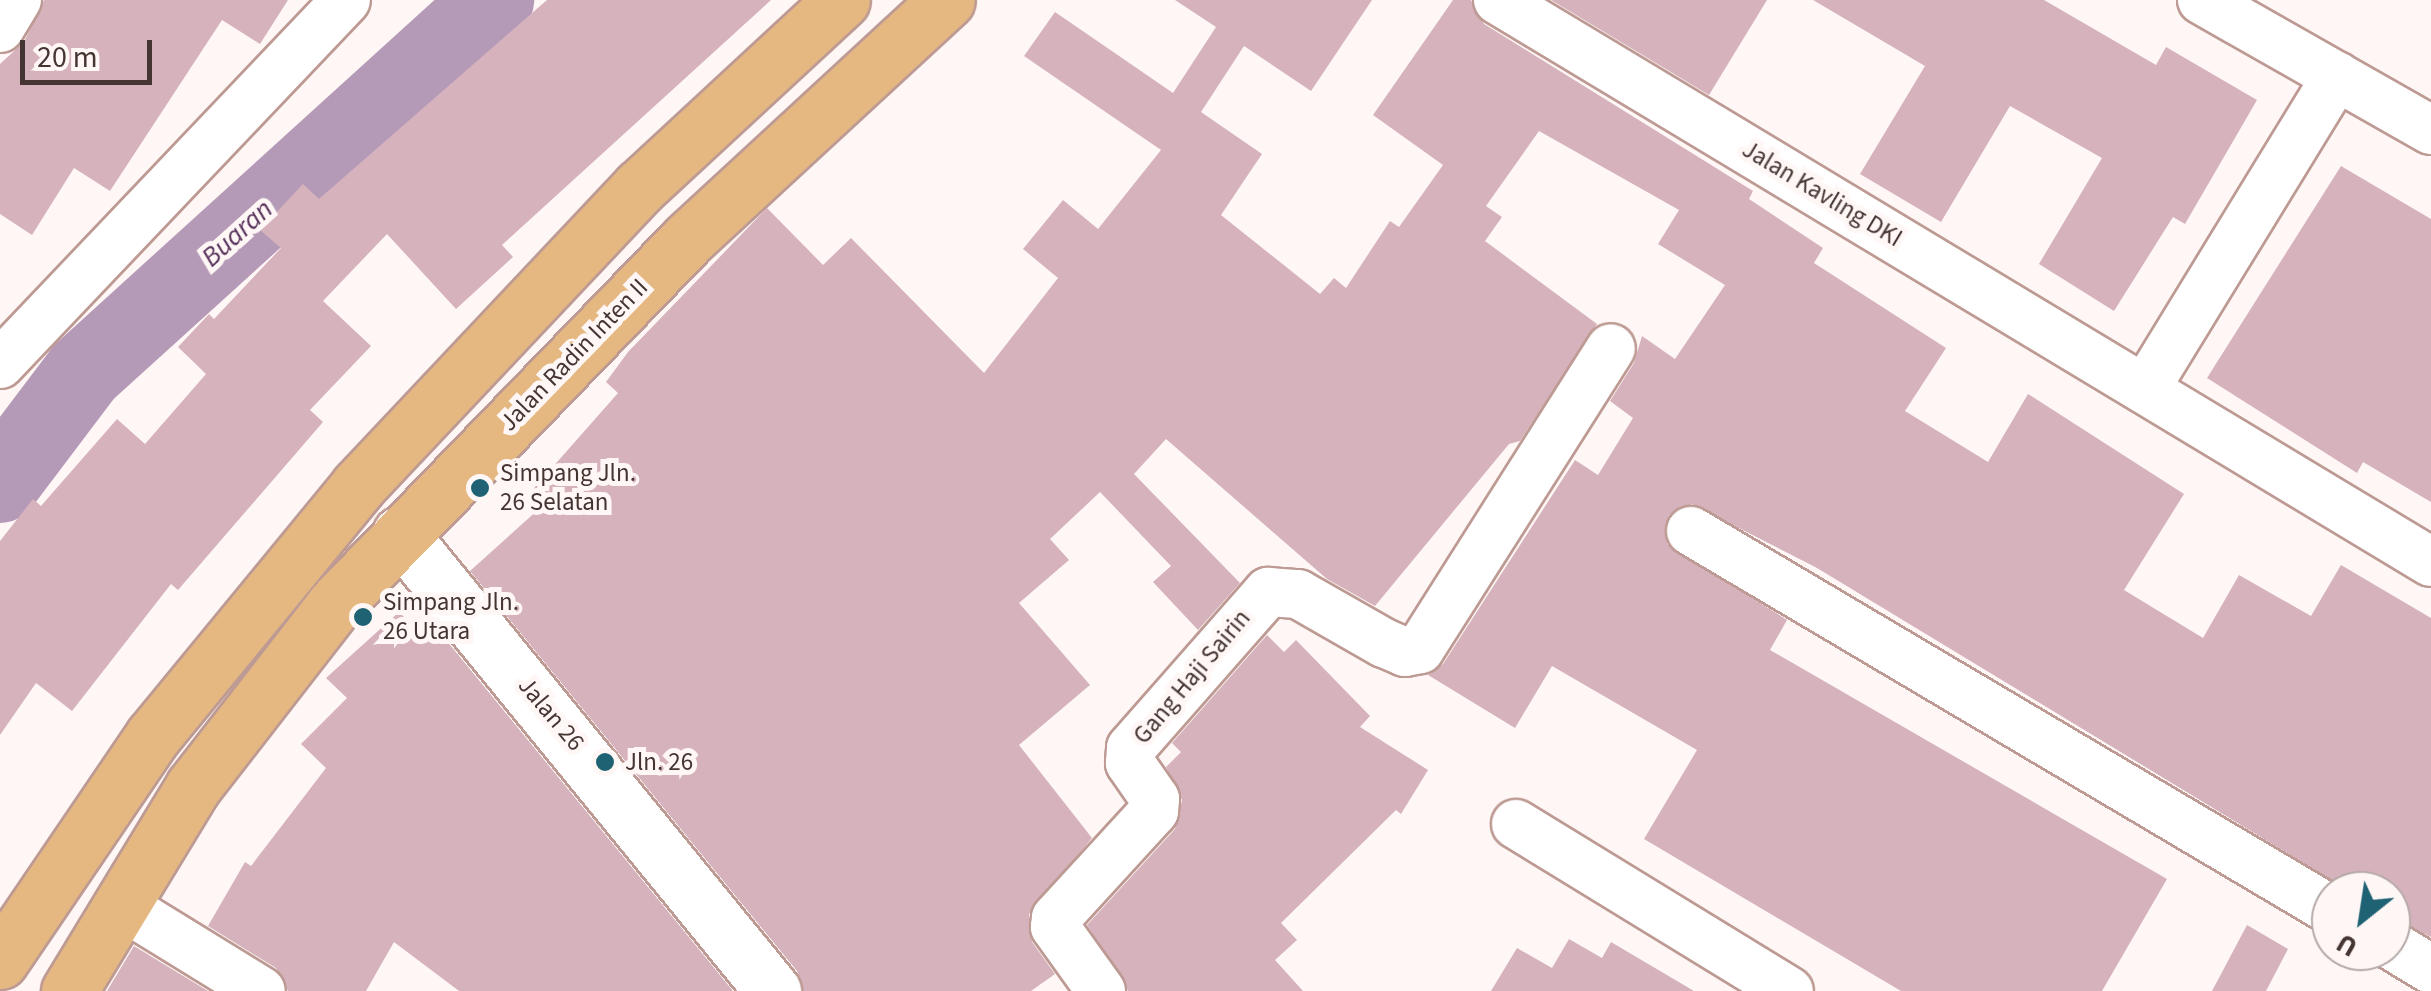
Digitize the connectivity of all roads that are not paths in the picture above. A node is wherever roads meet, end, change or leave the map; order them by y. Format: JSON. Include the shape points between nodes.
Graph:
{"nodes":[{"id":1,"x":17,"y":0,"type":"edge"},
{"id":2,"x":346,"y":0,"type":"edge"},
{"id":3,"x":842,"y":0,"type":"edge"},
{"id":4,"x":948,"y":0,"type":"edge"},
{"id":5,"x":1498,"y":0,"type":"edge"},
{"id":6,"x":2202,"y":0,"type":"edge"},
{"id":7,"x":0,"y":28,"type":"edge"},
{"id":8,"x":2337,"y":76,"type":"junction"},
{"id":9,"x":2431,"y":130,"type":"edge"},
{"id":10,"x":640,"y":187,"type":"junction"},
{"id":11,"x":688,"y":239,"type":"junction"},
{"id":12,"x":1611,"y":348,"type":"dead end"},
{"id":13,"x":0,"y":364,"type":"edge"},
{"id":14,"x":2145,"y":389,"type":"junction"},
{"id":15,"x":1691,"y":531,"type":"dead end"},
{"id":16,"x":400,"y":534,"type":"junction"},
{"id":17,"x":2431,"y":562,"type":"edge"},
{"id":18,"x":1516,"y":824,"type":"dead end"},
{"id":19,"x":2311,"y":898,"type":"edge"},
{"id":20,"x":121,"y":906,"type":"junction"},
{"id":21,"x":0,"y":961,"type":"edge"},
{"id":22,"x":69,"y":991,"type":"edge"},
{"id":23,"x":261,"y":991,"type":"edge"},
{"id":24,"x":774,"y":991,"type":"edge"},
{"id":25,"x":1101,"y":991,"type":"edge"},
{"id":26,"x":1789,"y":991,"type":"edge"}],
"edges":[{"from":1,"to":7,"type":"street"},
{"from":2,"to":13,"type":"street"},
{"from":3,"to":10,"type":"main road"},
{"from":4,"to":11,"type":"main road","name":"Jalan Radin Inten II"},
{"from":5,"to":14,"type":"street","name":"Jalan Kavling DKI"},
{"from":6,"to":8,"type":"street"},
{"from":8,"to":9,"type":"street"},
{"from":8,"to":14,"type":"street"},
{"from":10,"to":11,"type":"main road"},
{"from":10,"to":21,"type":"main road","via":[[358,486],[153,736]]},
{"from":11,"to":16,"type":"main road","name":"Jalan Radin Inten II"},
{"from":12,"to":25,"type":"street","name":"Gang Haji Sairin","via":[[1420,649],[1405,652],[1384,643],[1298,594],[1268,592],[1131,748],[1130,763],[1155,799],[1154,811],[1056,918]]},
{"from":14,"to":17,"type":"street","name":"Jalan Kavling DKI"},
{"from":15,"to":19,"type":"street"},
{"from":16,"to":20,"type":"main road","name":"Jalan Radin Inten II","via":[[259,696],[193,787]]},
{"from":16,"to":24,"type":"street","name":"Jalan 26"},
{"from":18,"to":26,"type":"street"},
{"from":20,"to":22,"type":"main road","name":"Jalan Radin Inten II"},
{"from":20,"to":23,"type":"street"}]}
